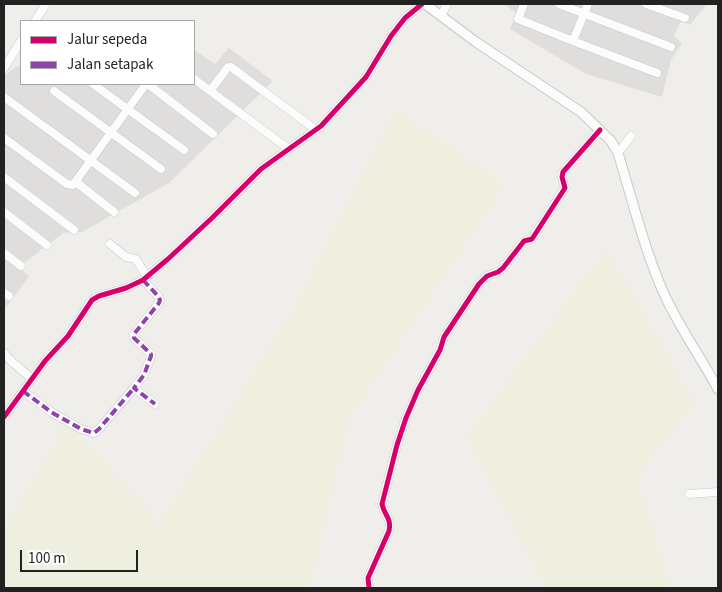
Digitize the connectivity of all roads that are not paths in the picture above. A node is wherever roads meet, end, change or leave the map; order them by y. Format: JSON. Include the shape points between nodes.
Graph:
{"nodes":[{"id":1,"x":46,"y":4,"type":"edge"},
{"id":2,"x":424,"y":4,"type":"edge"},
{"id":3,"x":447,"y":4,"type":"edge"},
{"id":4,"x":524,"y":4,"type":"edge"},
{"id":5,"x":559,"y":4,"type":"edge"},
{"id":6,"x":588,"y":4,"type":"edge"},
{"id":7,"x":646,"y":4,"type":"edge"},
{"id":8,"x":584,"y":13,"type":"junction"},
{"id":9,"x":441,"y":16,"type":"junction"},
{"id":10,"x":685,"y":18,"type":"dead end"},
{"id":11,"x":36,"y":20,"type":"edge"},
{"id":12,"x":573,"y":41,"type":"junction"},
{"id":13,"x":20,"y":43,"type":"edge"},
{"id":14,"x":671,"y":47,"type":"dead end"},
{"id":15,"x":4,"y":68,"type":"edge"},
{"id":16,"x":657,"y":73,"type":"dead end"},
{"id":17,"x":195,"y":80,"type":"edge"},
{"id":18,"x":94,"y":85,"type":"edge"},
{"id":19,"x":146,"y":85,"type":"edge"},
{"id":20,"x":148,"y":85,"type":"edge"},
{"id":21,"x":54,"y":91,"type":"dead end"},
{"id":22,"x":210,"y":91,"type":"junction"},
{"id":23,"x":4,"y":97,"type":"edge"},
{"id":24,"x":127,"y":109,"type":"junction"},
{"id":25,"x":316,"y":130,"type":"junction"},
{"id":26,"x":600,"y":130,"type":"junction"},
{"id":27,"x":111,"y":132,"type":"junction"},
{"id":28,"x":214,"y":134,"type":"dead end"},
{"id":29,"x":631,"y":136,"type":"dead end"},
{"id":30,"x":4,"y":138,"type":"edge"},
{"id":31,"x":289,"y":149,"type":"junction"},
{"id":32,"x":184,"y":150,"type":"dead end"},
{"id":33,"x":618,"y":153,"type":"junction"},
{"id":34,"x":90,"y":161,"type":"junction"},
{"id":35,"x":161,"y":169,"type":"dead end"},
{"id":36,"x":4,"y":177,"type":"edge"},
{"id":37,"x":76,"y":182,"type":"junction"},
{"id":38,"x":135,"y":193,"type":"dead end"},
{"id":39,"x":4,"y":212,"type":"edge"},
{"id":40,"x":114,"y":212,"type":"dead end"},
{"id":41,"x":74,"y":230,"type":"dead end"},
{"id":42,"x":110,"y":244,"type":"dead end"},
{"id":43,"x":47,"y":245,"type":"dead end"},
{"id":44,"x":4,"y":253,"type":"edge"},
{"id":45,"x":21,"y":266,"type":"dead end"},
{"id":46,"x":145,"y":279,"type":"junction"},
{"id":47,"x":4,"y":353,"type":"edge"},
{"id":48,"x":32,"y":379,"type":"junction"},
{"id":49,"x":134,"y":388,"type":"junction"},
{"id":50,"x":718,"y":390,"type":"edge"},
{"id":51,"x":23,"y":391,"type":"junction"},
{"id":52,"x":155,"y":404,"type":"dead end"},
{"id":53,"x":4,"y":417,"type":"edge"},
{"id":54,"x":718,"y":492,"type":"edge"},
{"id":55,"x":689,"y":494,"type":"dead end"},
{"id":56,"x":369,"y":588,"type":"edge"}],
"edges":[{"from":1,"to":11,"type":"street"},
{"from":2,"to":9,"type":"street"},
{"from":2,"to":25,"type":"street","via":[[405,18],[366,77]]},
{"from":3,"to":9,"type":"street"},
{"from":4,"to":12,"type":"street","via":[[518,19]]},
{"from":5,"to":8,"type":"street"},
{"from":6,"to":8,"type":"street"},
{"from":7,"to":10,"type":"street"},
{"from":8,"to":12,"type":"street"},
{"from":8,"to":14,"type":"street"},
{"from":9,"to":26,"type":"street","via":[[582,112]]},
{"from":12,"to":16,"type":"street"},
{"from":13,"to":15,"type":"street"},
{"from":17,"to":22,"type":"street"},
{"from":18,"to":24,"type":"street"},
{"from":19,"to":24,"type":"street"},
{"from":20,"to":28,"type":"street"},
{"from":21,"to":27,"type":"street"},
{"from":22,"to":25,"type":"street","via":[[231,67]]},
{"from":22,"to":31,"type":"street"},
{"from":23,"to":34,"type":"street"},
{"from":24,"to":27,"type":"street"},
{"from":24,"to":32,"type":"street"},
{"from":25,"to":31,"type":"street"},
{"from":26,"to":33,"type":"street"},
{"from":26,"to":56,"type":"street","via":[[563,172],[564,188],[532,239],[524,241],[503,268],[479,284],[444,336],[397,445],[382,504],[389,518],[389,531],[368,578]]},
{"from":27,"to":34,"type":"street"},
{"from":27,"to":35,"type":"street"},
{"from":29,"to":33,"type":"street"},
{"from":30,"to":37,"type":"street","via":[[67,184],[72,186]]},
{"from":31,"to":46,"type":"street","via":[[261,169]]},
{"from":33,"to":50,"type":"street","via":[[664,294]]},
{"from":34,"to":37,"type":"street"},
{"from":34,"to":38,"type":"street"},
{"from":36,"to":41,"type":"street"},
{"from":37,"to":40,"type":"street"},
{"from":39,"to":43,"type":"street"},
{"from":42,"to":46,"type":"street","via":[[126,257],[136,259]]},
{"from":44,"to":45,"type":"street"},
{"from":46,"to":48,"type":"street","via":[[92,300],[68,336]]},
{"from":46,"to":49,"type":"street","via":[[160,300],[134,334],[134,338],[151,354],[144,375]]},
{"from":47,"to":48,"type":"street"},
{"from":48,"to":51,"type":"street"},
{"from":49,"to":51,"type":"street","via":[[94,433],[51,412]]},
{"from":49,"to":52,"type":"street"},
{"from":51,"to":53,"type":"street"},
{"from":54,"to":55,"type":"street"}]}
